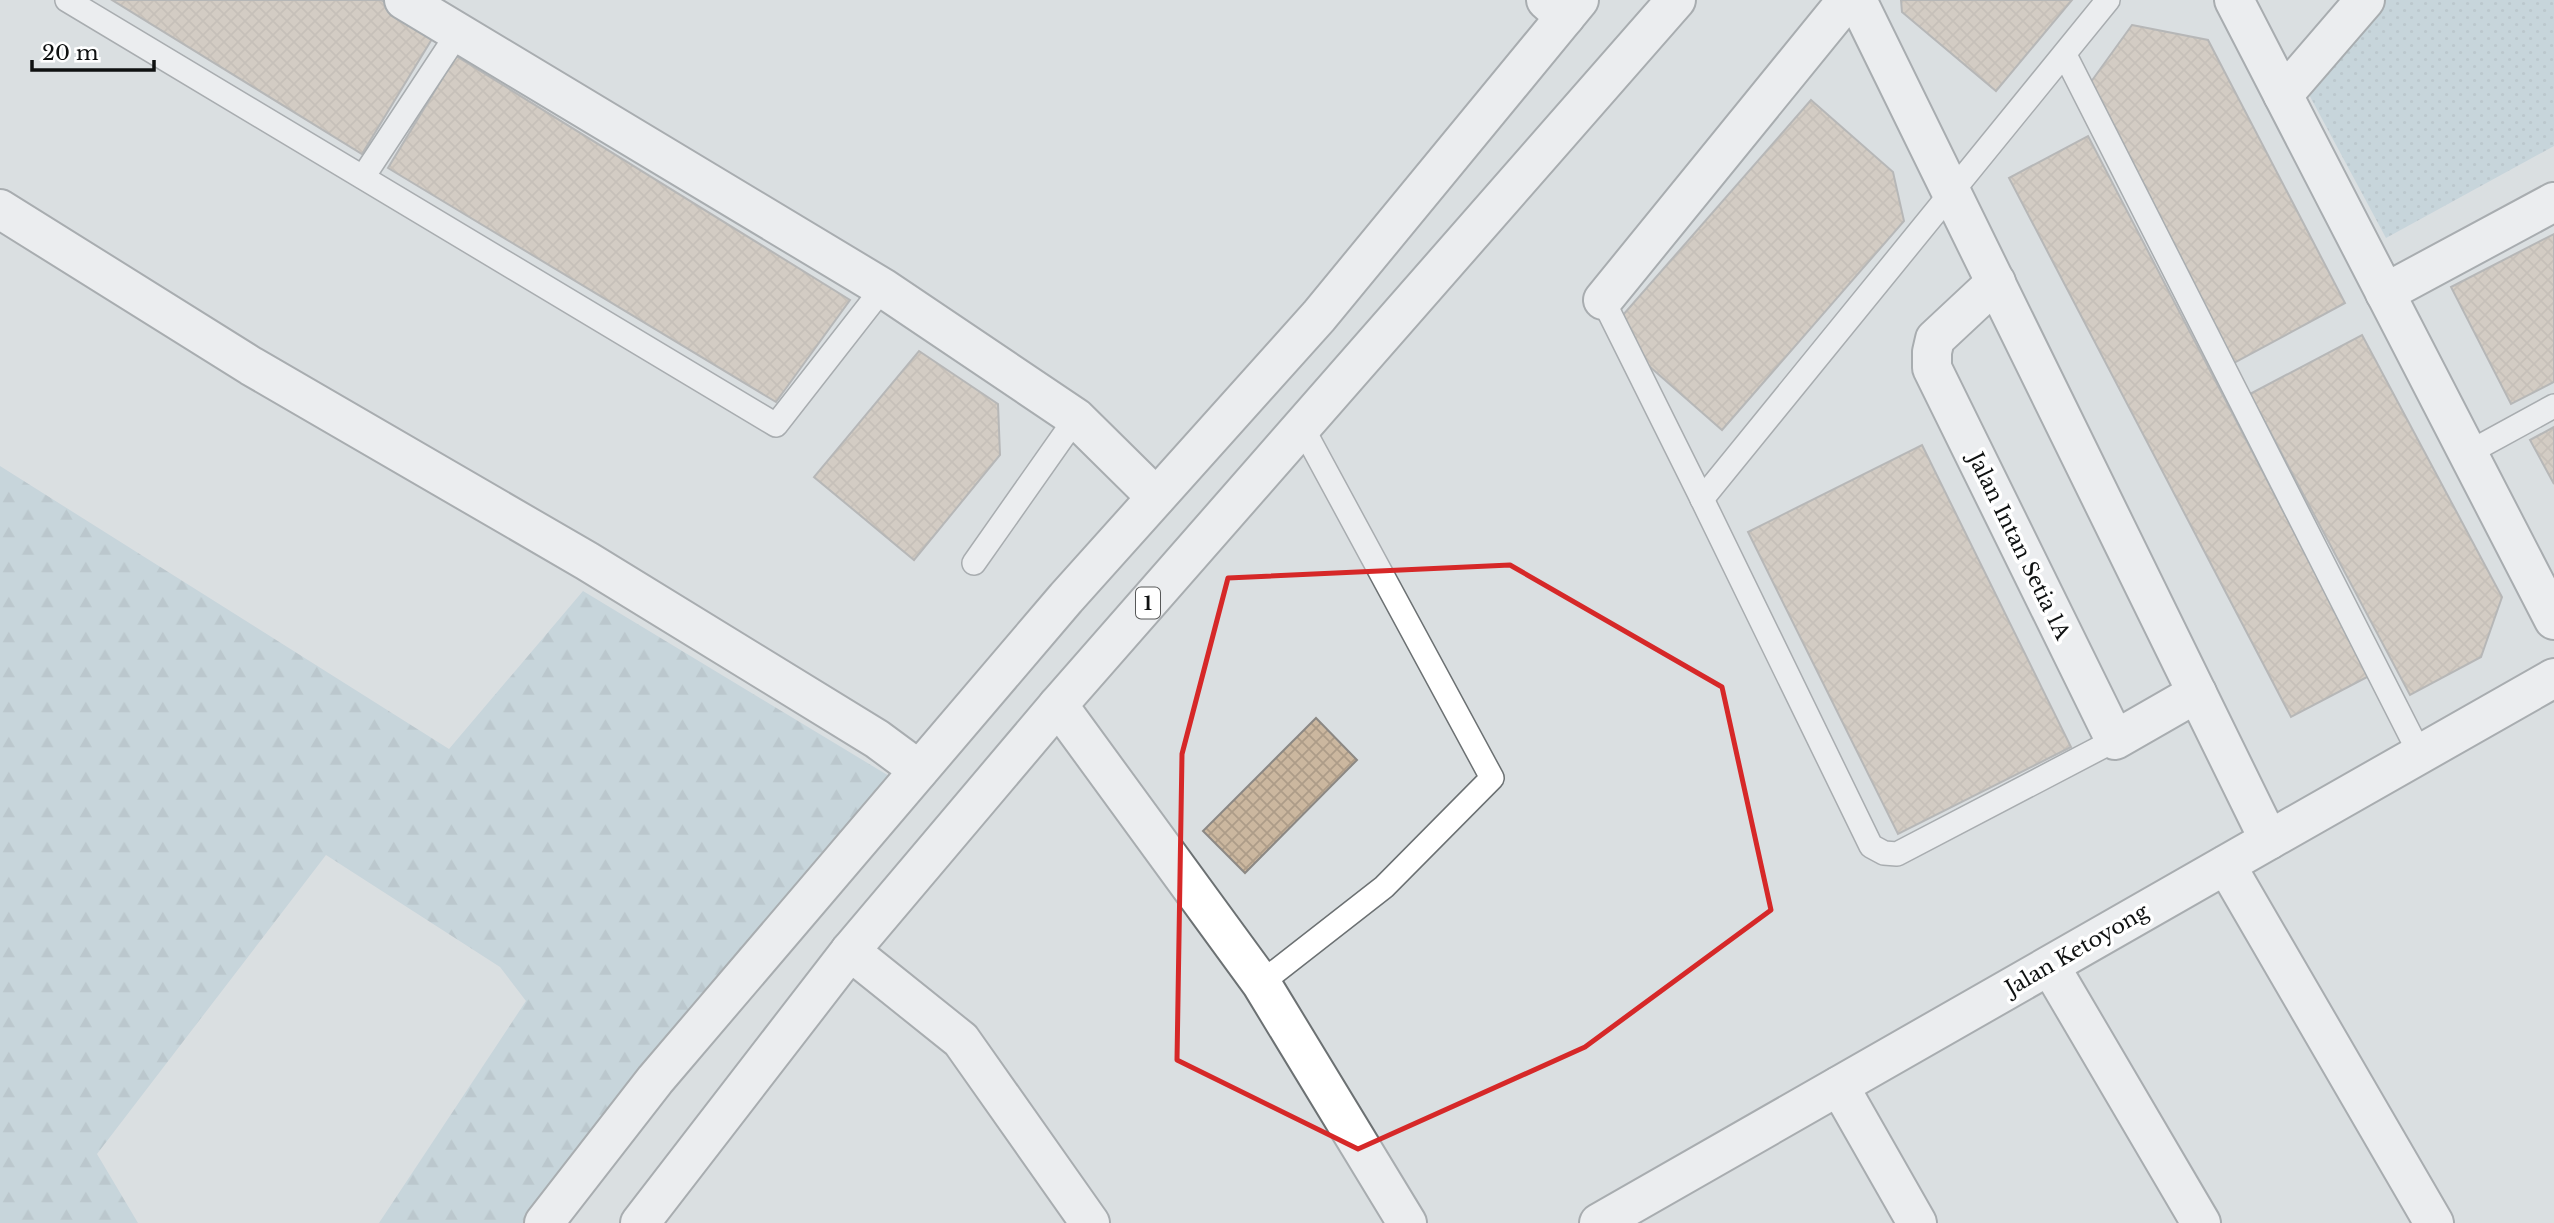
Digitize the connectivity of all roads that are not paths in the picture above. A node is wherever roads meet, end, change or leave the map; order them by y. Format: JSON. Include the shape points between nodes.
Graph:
{"nodes":[{"id":1,"x":67,"y":0,"type":"edge"},
{"id":2,"x":404,"y":0,"type":"edge"},
{"id":3,"x":1676,"y":0,"type":"edge"},
{"id":4,"x":1847,"y":0,"type":"edge"},
{"id":5,"x":1857,"y":0,"type":"edge"},
{"id":6,"x":2108,"y":0,"type":"edge"},
{"id":7,"x":2234,"y":0,"type":"edge"},
{"id":8,"x":2365,"y":0,"type":"edge"},
{"id":9,"x":1563,"y":6,"type":"edge"},
{"id":10,"x":458,"y":33,"type":"junction"},
{"id":11,"x":2065,"y":55,"type":"junction"},
{"id":12,"x":2283,"y":95,"type":"junction"},
{"id":13,"x":363,"y":177,"type":"junction"},
{"id":14,"x":1953,"y":194,"type":"junction"},
{"id":15,"x":2554,"y":202,"type":"edge"},
{"id":16,"x":0,"y":209,"type":"edge"},
{"id":17,"x":1996,"y":282,"type":"junction"},
{"id":18,"x":883,"y":288,"type":"junction"},
{"id":19,"x":2385,"y":293,"type":"junction"},
{"id":20,"x":1602,"y":300,"type":"joint"},
{"id":21,"x":2554,"y":406,"type":"edge"},
{"id":22,"x":1076,"y":418,"type":"junction"},
{"id":23,"x":1302,"y":427,"type":"junction"},
{"id":24,"x":2468,"y":453,"type":"junction"},
{"id":25,"x":1156,"y":497,"type":"junction"},
{"id":26,"x":1702,"y":499,"type":"junction"},
{"id":27,"x":974,"y":563,"type":"dead end"},
{"id":28,"x":2554,"y":620,"type":"edge"},
{"id":29,"x":2554,"y":678,"type":"edge"},
{"id":30,"x":2197,"y":693,"type":"junction"},
{"id":31,"x":1058,"y":705,"type":"junction"},
{"id":32,"x":2115,"y":740,"type":"junction"},
{"id":33,"x":2420,"y":754,"type":"junction"},
{"id":34,"x":919,"y":770,"type":"junction"},
{"id":35,"x":2269,"y":841,"type":"junction"},
{"id":36,"x":2226,"y":865,"type":"junction"},
{"id":37,"x":850,"y":951,"type":"junction"},
{"id":38,"x":2050,"y":966,"type":"junction"},
{"id":39,"x":1261,"y":983,"type":"junction"},
{"id":40,"x":1839,"y":1086,"type":"junction"},
{"id":41,"x":544,"y":1223,"type":"edge"},
{"id":42,"x":640,"y":1223,"type":"edge"},
{"id":43,"x":1090,"y":1223,"type":"edge"},
{"id":44,"x":1407,"y":1223,"type":"edge"},
{"id":45,"x":1600,"y":1223,"type":"edge"},
{"id":46,"x":1917,"y":1223,"type":"edge"},
{"id":47,"x":2201,"y":1223,"type":"edge"},
{"id":48,"x":2434,"y":1223,"type":"edge"}],
"edges":[{"from":1,"to":13,"type":"lane"},
{"from":2,"to":10,"type":"street"},
{"from":3,"to":23,"type":"street","number":"1"},
{"from":4,"to":20,"type":"street"},
{"from":5,"to":14,"type":"street"},
{"from":6,"to":11,"type":"lane"},
{"from":7,"to":12,"type":"street"},
{"from":8,"to":12,"type":"street"},
{"from":9,"to":25,"type":"street","via":[[1319,316]]},
{"from":10,"to":13,"type":"lane"},
{"from":10,"to":18,"type":"street"},
{"from":11,"to":14,"type":"lane"},
{"from":11,"to":33,"type":"lane"},
{"from":12,"to":19,"type":"street"},
{"from":13,"to":18,"type":"lane","via":[[776,425]]},
{"from":14,"to":17,"type":"street"},
{"from":14,"to":26,"type":"lane"},
{"from":15,"to":19,"type":"street"},
{"from":16,"to":34,"type":"street","via":[[251,366],[610,576],[877,739]]},
{"from":17,"to":30,"type":"street"},
{"from":17,"to":32,"type":"street","name":"Jalan Intan Setia 1A","via":[[1935,339],[1932,368]]},
{"from":18,"to":22,"type":"street"},
{"from":19,"to":24,"type":"street"},
{"from":20,"to":26,"type":"lane"},
{"from":21,"to":24,"type":"lane"},
{"from":22,"to":25,"type":"street"},
{"from":22,"to":27,"type":"lane"},
{"from":23,"to":31,"type":"street","number":"1"},
{"from":23,"to":39,"type":"lane","via":[[1493,778],[1384,887]]},
{"from":24,"to":28,"type":"street"},
{"from":25,"to":34,"type":"street"},
{"from":26,"to":32,"type":"lane","via":[[1871,846],[1897,854]]},
{"from":29,"to":33,"type":"street","name":"Jalan Ketoyong"},
{"from":30,"to":32,"type":"street"},
{"from":30,"to":35,"type":"street"},
{"from":31,"to":37,"type":"street","number":"1"},
{"from":31,"to":39,"type":"street"},
{"from":33,"to":35,"type":"street","name":"Jalan Ketoyong"},
{"from":34,"to":41,"type":"street","via":[[655,1080]]},
{"from":35,"to":36,"type":"street","name":"Jalan Ketoyong"},
{"from":36,"to":38,"type":"street","name":"Jalan Ketoyong"},
{"from":36,"to":48,"type":"street"},
{"from":37,"to":42,"type":"street","number":"1"},
{"from":37,"to":43,"type":"street","via":[[961,1040]]},
{"from":38,"to":40,"type":"street","name":"Jalan Ketoyong"},
{"from":38,"to":47,"type":"street"},
{"from":39,"to":44,"type":"street"},
{"from":40,"to":45,"type":"street","name":"Jalan Ketoyong"},
{"from":40,"to":46,"type":"street"}]}
